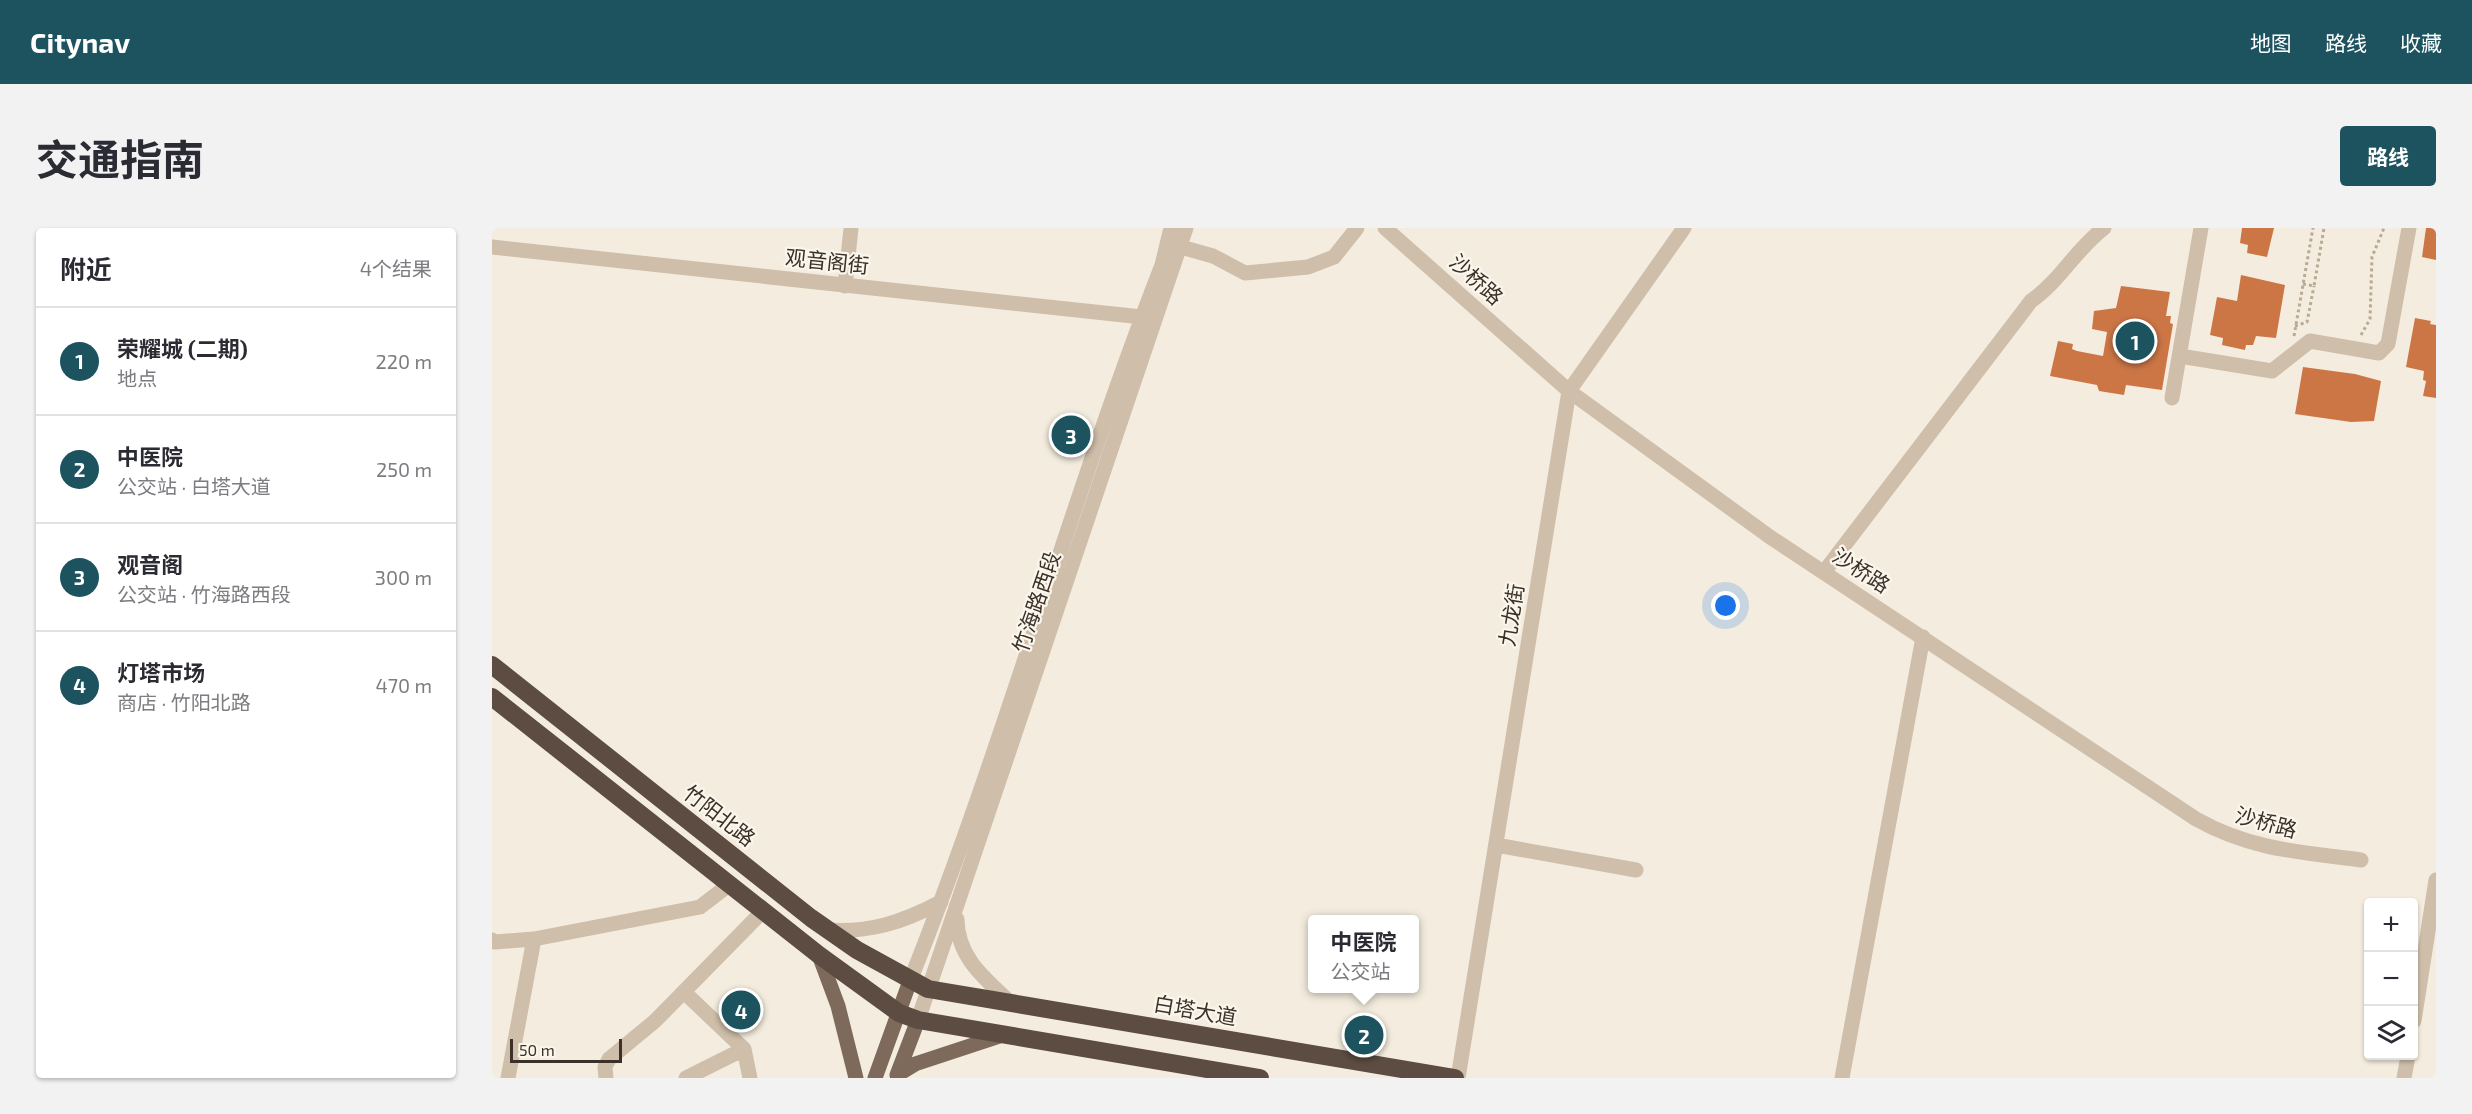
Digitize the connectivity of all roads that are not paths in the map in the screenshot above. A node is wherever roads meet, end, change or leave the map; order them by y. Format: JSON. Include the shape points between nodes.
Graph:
{"nodes":[{"id":1,"x":850,"y":228,"type":"edge"},
{"id":2,"x":1171,"y":228,"type":"edge"},
{"id":3,"x":1186,"y":228,"type":"edge"},
{"id":4,"x":1357,"y":228,"type":"edge"},
{"id":5,"x":1385,"y":228,"type":"edge"},
{"id":6,"x":1684,"y":228,"type":"edge"},
{"id":7,"x":2104,"y":228,"type":"edge"},
{"id":8,"x":2201,"y":228,"type":"edge"},
{"id":9,"x":2409,"y":228,"type":"edge"},
{"id":10,"x":492,"y":247,"type":"edge"},
{"id":11,"x":1181,"y":247,"type":"junction"},
{"id":12,"x":845,"y":286,"type":"junction"},
{"id":13,"x":1149,"y":318,"type":"junction"},
{"id":14,"x":2180,"y":356,"type":"junction"},
{"id":15,"x":1569,"y":391,"type":"junction"},
{"id":16,"x":2172,"y":398,"type":"dead end"},
{"id":17,"x":1824,"y":572,"type":"junction"},
{"id":18,"x":1923,"y":637,"type":"junction"},
{"id":19,"x":492,"y":665,"type":"edge"},
{"id":20,"x":492,"y":697,"type":"edge"},
{"id":21,"x":1496,"y":845,"type":"junction"},
{"id":22,"x":2361,"y":860,"type":"dead end"},
{"id":23,"x":1636,"y":870,"type":"dead end"},
{"id":24,"x":2436,"y":880,"type":"edge"},
{"id":25,"x":730,"y":884,"type":"junction"},
{"id":26,"x":941,"y":902,"type":"junction"},
{"id":27,"x":957,"y":907,"type":"junction"},
{"id":28,"x":764,"y":911,"type":"junction"},
{"id":29,"x":827,"y":930,"type":"junction"},
{"id":30,"x":534,"y":939,"type":"junction"},
{"id":31,"x":492,"y":940,"type":"edge"},
{"id":32,"x":819,"y":955,"type":"junction"},
{"id":33,"x":910,"y":981,"type":"junction"},
{"id":34,"x":928,"y":989,"type":"junction"},
{"id":35,"x":684,"y":992,"type":"junction"},
{"id":36,"x":1011,"y":1003,"type":"junction"},
{"id":37,"x":2416,"y":1006,"type":"edge"},
{"id":38,"x":899,"y":1013,"type":"junction"},
{"id":39,"x":918,"y":1020,"type":"junction"},
{"id":40,"x":1003,"y":1035,"type":"junction"},
{"id":41,"x":744,"y":1049,"type":"junction"},
{"id":42,"x":2407,"y":1060,"type":"edge"},
{"id":43,"x":896,"y":1077,"type":"edge"},
{"id":44,"x":508,"y":1078,"type":"edge"},
{"id":45,"x":606,"y":1078,"type":"edge"},
{"id":46,"x":686,"y":1078,"type":"edge"},
{"id":47,"x":750,"y":1078,"type":"edge"},
{"id":48,"x":856,"y":1078,"type":"edge"},
{"id":49,"x":875,"y":1078,"type":"edge"},
{"id":50,"x":1260,"y":1078,"type":"edge"},
{"id":51,"x":1457,"y":1078,"type":"edge"},
{"id":52,"x":1842,"y":1078,"type":"edge"},
{"id":53,"x":2404,"y":1078,"type":"edge"}],
"edges":[{"from":1,"to":12,"type":"street"},
{"from":2,"to":13,"type":"street","name":"竹海路西段"},
{"from":3,"to":11,"type":"street","name":"竹海路西段"},
{"from":4,"to":11,"type":"street","via":[[1334,257],[1308,267],[1245,273],[1213,256]]},
{"from":5,"to":15,"type":"street","name":"沙桥路"},
{"from":6,"to":15,"type":"street"},
{"from":7,"to":17,"type":"street","via":[[2087,241],[2050,288],[2031,301]]},
{"from":8,"to":14,"type":"street"},
{"from":9,"to":14,"type":"street","via":[[2388,344],[2379,353],[2310,341],[2272,371]]},
{"from":10,"to":12,"type":"street","name":"观音阁街"},
{"from":11,"to":13,"type":"street","name":"竹海路西段"},
{"from":12,"to":13,"type":"street","name":"观音阁街"},
{"from":13,"to":26,"type":"street","name":"竹海路西段"},
{"from":13,"to":27,"type":"street","name":"竹海路西段"},
{"from":14,"to":16,"type":"street"},
{"from":15,"to":17,"type":"street","name":"沙桥路"},
{"from":15,"to":21,"type":"street","name":"九龙街"},
{"from":17,"to":18,"type":"street","name":"沙桥路"},
{"from":18,"to":22,"type":"street","name":"沙桥路","via":[[2217,831],[2279,851]]},
{"from":18,"to":52,"type":"street"},
{"from":19,"to":29,"type":"highway","name":"竹阳北路"},
{"from":20,"to":25,"type":"highway"},
{"from":21,"to":23,"type":"street"},
{"from":21,"to":51,"type":"street","name":"九龙街"},
{"from":24,"to":37,"type":"street"},
{"from":25,"to":28,"type":"highway"},
{"from":25,"to":30,"type":"street","via":[[700,907]]},
{"from":26,"to":29,"type":"street","via":[[879,928]]},
{"from":26,"to":33,"type":"street","name":"竹海路西段"},
{"from":27,"to":34,"type":"street","name":"竹海路西段"},
{"from":27,"to":36,"type":"street","via":[[957,936],[966,955]]},
{"from":28,"to":32,"type":"highway"},
{"from":28,"to":35,"type":"street"},
{"from":29,"to":33,"type":"highway","name":"竹阳北路"},
{"from":30,"to":31,"type":"street"},
{"from":30,"to":44,"type":"street"},
{"from":32,"to":38,"type":"highway"},
{"from":32,"to":48,"type":"main road","via":[[838,1006]]},
{"from":33,"to":34,"type":"highway","name":"竹阳北路"},
{"from":33,"to":38,"type":"main road"},
{"from":34,"to":36,"type":"highway","name":"白塔大道"},
{"from":34,"to":39,"type":"street","name":"竹海路西段"},
{"from":35,"to":41,"type":"street"},
{"from":35,"to":45,"type":"street","via":[[609,1059]]},
{"from":36,"to":51,"type":"highway","name":"白塔大道"},
{"from":38,"to":39,"type":"highway"},
{"from":38,"to":49,"type":"main road"},
{"from":39,"to":40,"type":"highway"},
{"from":39,"to":43,"type":"main road"},
{"from":40,"to":43,"type":"main road","via":[[915,1064]]},
{"from":40,"to":50,"type":"highway"},
{"from":41,"to":46,"type":"street"},
{"from":41,"to":47,"type":"street"},
{"from":42,"to":53,"type":"street"}]}
